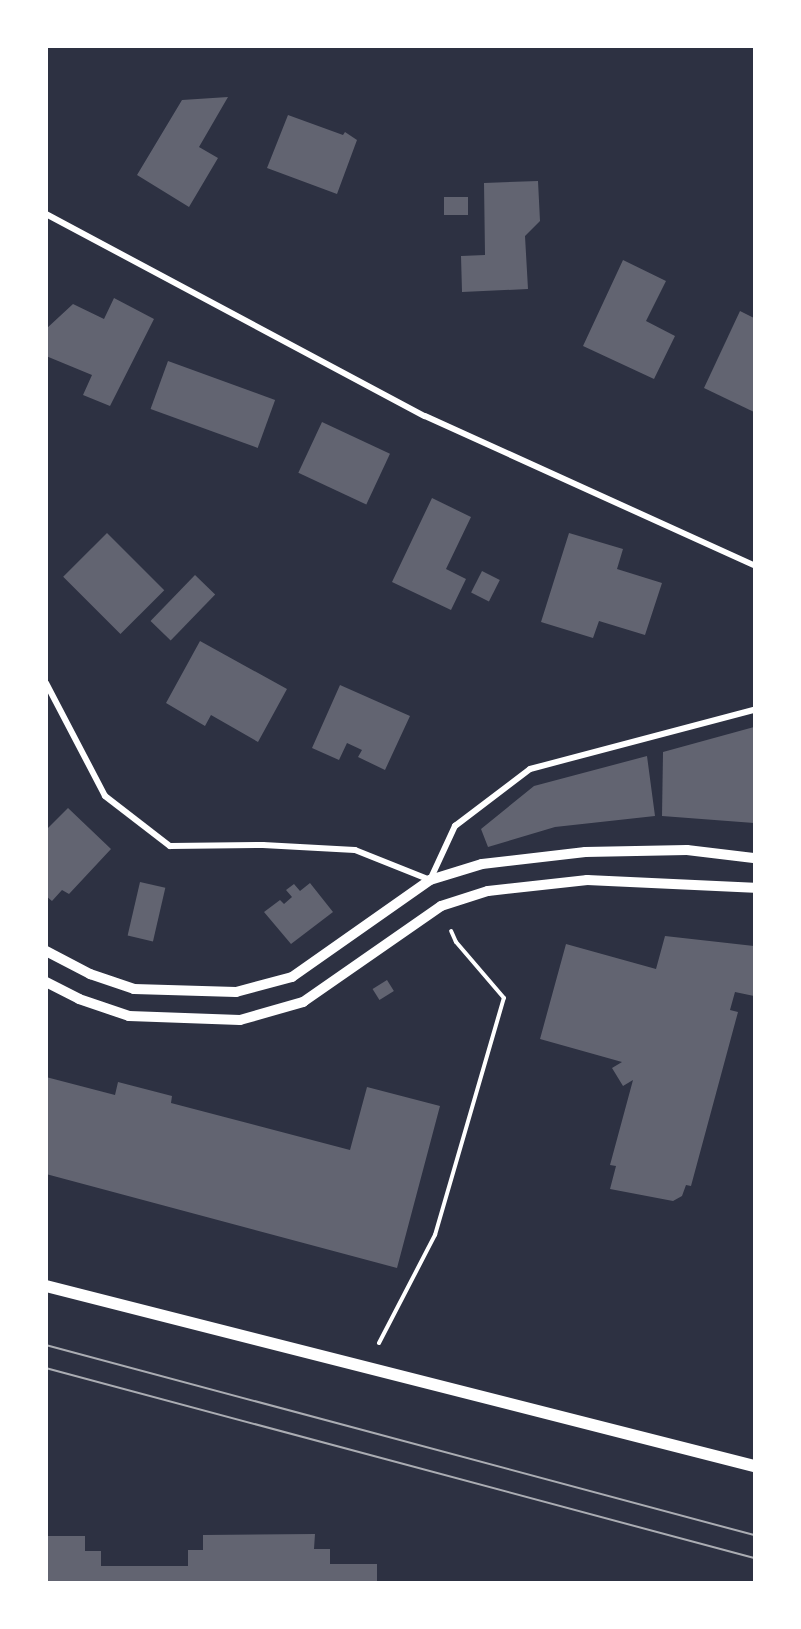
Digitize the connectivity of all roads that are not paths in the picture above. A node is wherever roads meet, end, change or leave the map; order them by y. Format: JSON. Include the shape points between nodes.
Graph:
{"nodes":[{"id":1,"x":46,"y":214,"type":"edge"},
{"id":2,"x":754,"y":565,"type":"edge"},
{"id":3,"x":46,"y":683,"type":"edge"},
{"id":4,"x":754,"y":710,"type":"edge"},
{"id":5,"x":754,"y":858,"type":"edge"},
{"id":6,"x":430,"y":880,"type":"junction"},
{"id":7,"x":754,"y":888,"type":"edge"},
{"id":8,"x":46,"y":951,"type":"edge"},
{"id":9,"x":46,"y":982,"type":"edge"},
{"id":10,"x":46,"y":1286,"type":"edge"},
{"id":11,"x":754,"y":1466,"type":"edge"}],
"edges":[{"from":1,"to":2,"type":"street","via":[[425,416]]},
{"from":3,"to":6,"type":"street","via":[[105,796],[170,846],[263,845],[355,850]]},
{"from":4,"to":6,"type":"street","via":[[530,769],[455,826]]},
{"from":5,"to":6,"type":"street","via":[[687,850],[585,852],[483,864]]},
{"from":6,"to":8,"type":"street","via":[[292,977],[236,992],[134,989],[90,974]]},
{"from":7,"to":9,"type":"street","via":[[587,880],[488,891],[441,906],[303,1002],[240,1020],[129,1016],[79,999]]},
{"from":10,"to":11,"type":"main road"}]}
